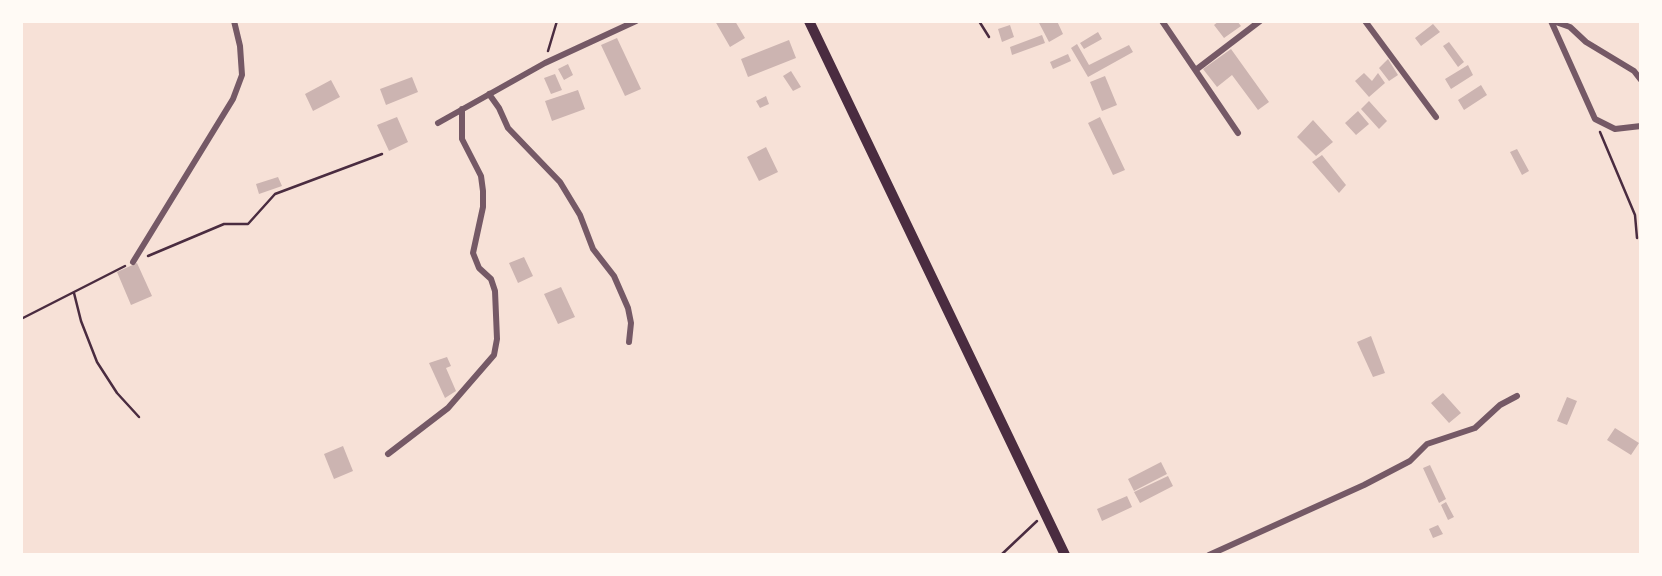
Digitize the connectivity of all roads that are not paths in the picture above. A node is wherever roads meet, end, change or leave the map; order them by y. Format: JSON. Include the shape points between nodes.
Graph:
{"nodes":[{"id":1,"x":234,"y":21,"type":"edge"},
{"id":2,"x":636,"y":21,"type":"edge"},
{"id":3,"x":809,"y":21,"type":"edge"},
{"id":4,"x":1162,"y":21,"type":"edge"},
{"id":5,"x":1261,"y":21,"type":"edge"},
{"id":6,"x":1365,"y":21,"type":"edge"},
{"id":7,"x":1552,"y":21,"type":"edge"},
{"id":8,"x":1197,"y":69,"type":"junction"},
{"id":9,"x":1641,"y":80,"type":"edge"},
{"id":10,"x":489,"y":94,"type":"junction"},
{"id":11,"x":462,"y":109,"type":"junction"},
{"id":12,"x":1436,"y":117,"type":"dead end"},
{"id":13,"x":438,"y":123,"type":"dead end"},
{"id":14,"x":1641,"y":126,"type":"edge"},
{"id":15,"x":1238,"y":134,"type":"dead end"},
{"id":16,"x":133,"y":262,"type":"road end"},
{"id":17,"x":629,"y":342,"type":"dead end"},
{"id":18,"x":1517,"y":396,"type":"dead end"},
{"id":19,"x":388,"y":454,"type":"dead end"},
{"id":20,"x":1221,"y":553,"type":"edge"},
{"id":21,"x":1065,"y":555,"type":"edge"},
{"id":22,"x":1209,"y":555,"type":"edge"}],
"edges":[{"from":1,"to":16,"type":"street","via":[[242,75],[233,99]]},
{"from":2,"to":10,"type":"street"},
{"from":3,"to":21,"type":"main road"},
{"from":4,"to":8,"type":"street"},
{"from":5,"to":8,"type":"street"},
{"from":6,"to":12,"type":"street"},
{"from":7,"to":9,"type":"street","via":[[1570,27]]},
{"from":7,"to":14,"type":"street","via":[[1595,119],[1615,130]]},
{"from":8,"to":15,"type":"street"},
{"from":10,"to":11,"type":"street"},
{"from":10,"to":17,"type":"street","via":[[508,128],[559,182],[580,215],[593,248],[614,276],[628,308]]},
{"from":11,"to":13,"type":"street"},
{"from":11,"to":19,"type":"street","via":[[462,139],[481,176],[483,191],[473,253],[495,291],[496,347],[485,368],[448,408]]},
{"from":18,"to":20,"type":"street","via":[[1475,428],[1427,444],[1410,461]]},
{"from":20,"to":22,"type":"street"}]}
